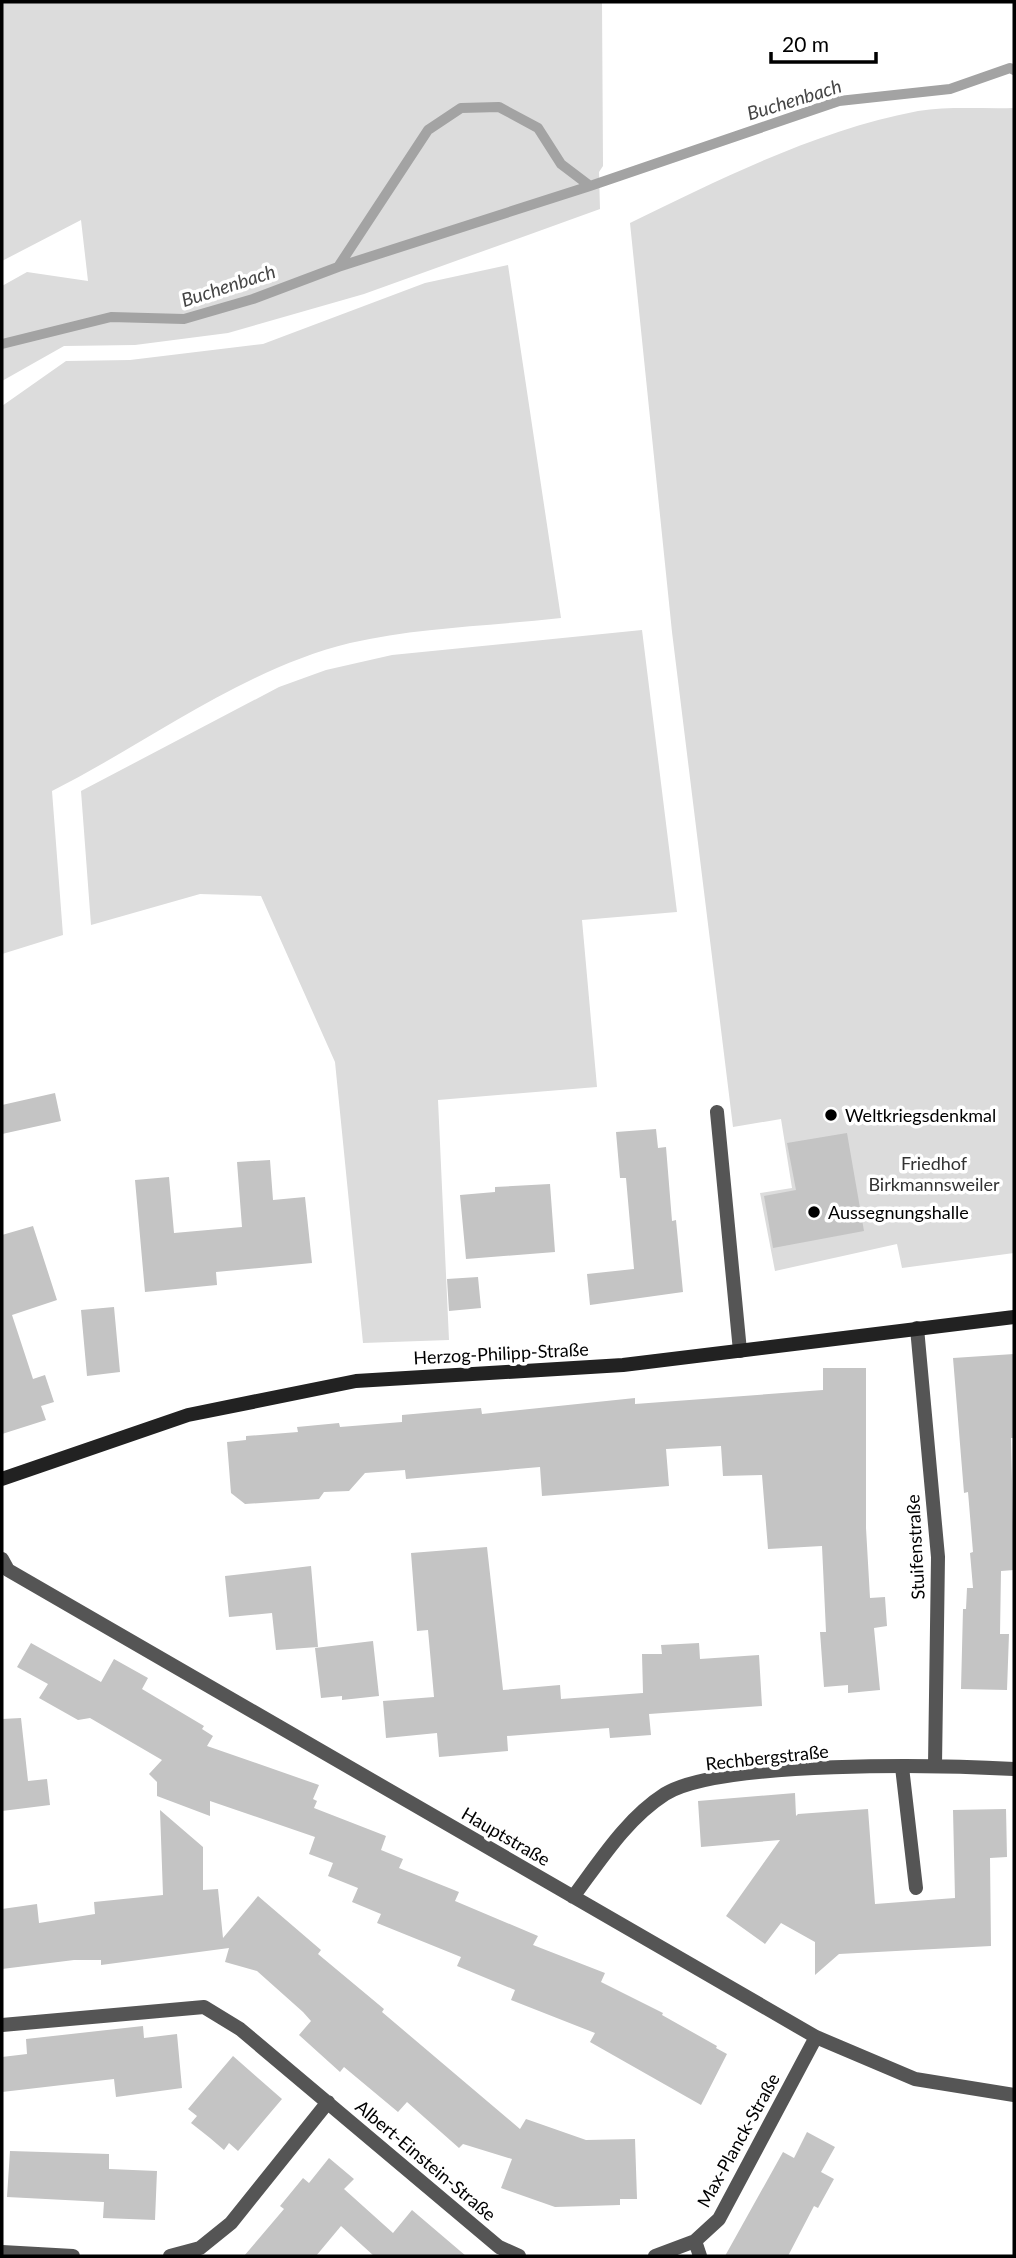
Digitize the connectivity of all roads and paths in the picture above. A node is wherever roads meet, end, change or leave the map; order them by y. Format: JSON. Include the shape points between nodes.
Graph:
{"nodes":[{"id":1,"x":717,"y":1112,"type":"dead end"},
{"id":2,"x":1014,"y":1318,"type":"edge"},
{"id":3,"x":917,"y":1328,"type":"junction"},
{"id":4,"x":740,"y":1351,"type":"junction"},
{"id":5,"x":2,"y":1479,"type":"edge"},
{"id":6,"x":2,"y":1559,"type":"edge"},
{"id":7,"x":935,"y":1765,"type":"junction"},
{"id":8,"x":902,"y":1767,"type":"junction"},
{"id":9,"x":1014,"y":1769,"type":"edge"},
{"id":10,"x":916,"y":1888,"type":"dead end"},
{"id":11,"x":573,"y":1897,"type":"junction"},
{"id":12,"x":2,"y":2025,"type":"edge"},
{"id":13,"x":816,"y":2037,"type":"junction"},
{"id":14,"x":1014,"y":2095,"type":"edge"},
{"id":15,"x":328,"y":2102,"type":"junction"},
{"id":16,"x":695,"y":2241,"type":"junction"},
{"id":17,"x":2,"y":2252,"type":"edge"},
{"id":18,"x":497,"y":2252,"type":"edge"},
{"id":19,"x":73,"y":2256,"type":"edge"},
{"id":20,"x":170,"y":2256,"type":"edge"},
{"id":21,"x":519,"y":2256,"type":"edge"},
{"id":22,"x":655,"y":2256,"type":"edge"},
{"id":23,"x":699,"y":2256,"type":"edge"}],
"edges":[{"from":1,"to":4,"type":"street"},
{"from":2,"to":3,"type":"street","name":"Herzog-Philipp-Straße"},
{"from":3,"to":4,"type":"street","name":"Herzog-Philipp-Straße"},
{"from":3,"to":7,"type":"street","name":"Stuifenstraße","via":[[938,1557]]},
{"from":4,"to":5,"type":"street","name":"Herzog-Philipp-Straße","via":[[623,1365],[356,1381],[188,1415]]},
{"from":6,"to":11,"type":"street","name":"Hauptstraße","via":[[8,1570]]},
{"from":7,"to":8,"type":"street","name":"Rechbergstraße"},
{"from":7,"to":9,"type":"street","name":"Rechbergstraße"},
{"from":8,"to":10,"type":"street"},
{"from":8,"to":11,"type":"street","name":"Rechbergstraße","via":[[732,1776],[667,1793],[631,1823]]},
{"from":11,"to":13,"type":"street","name":"Hauptstraße"},
{"from":12,"to":15,"type":"street","name":"Albert-Einstein-Straße","via":[[204,2007],[240,2029]]},
{"from":13,"to":14,"type":"street","name":"Hauptstraße","via":[[915,2079]]},
{"from":13,"to":16,"type":"street","name":"Max-Planck-Straße","via":[[719,2220]]},
{"from":15,"to":18,"type":"street","name":"Albert-Einstein-Straße"},
{"from":15,"to":20,"type":"street","name":"Albert-Einstein-Straße","via":[[231,2223],[200,2248]]},
{"from":16,"to":22,"type":"street"},
{"from":16,"to":23,"type":"street"},
{"from":17,"to":19,"type":"street"},
{"from":18,"to":21,"type":"street","name":"Albert-Einstein-Straße"}]}
